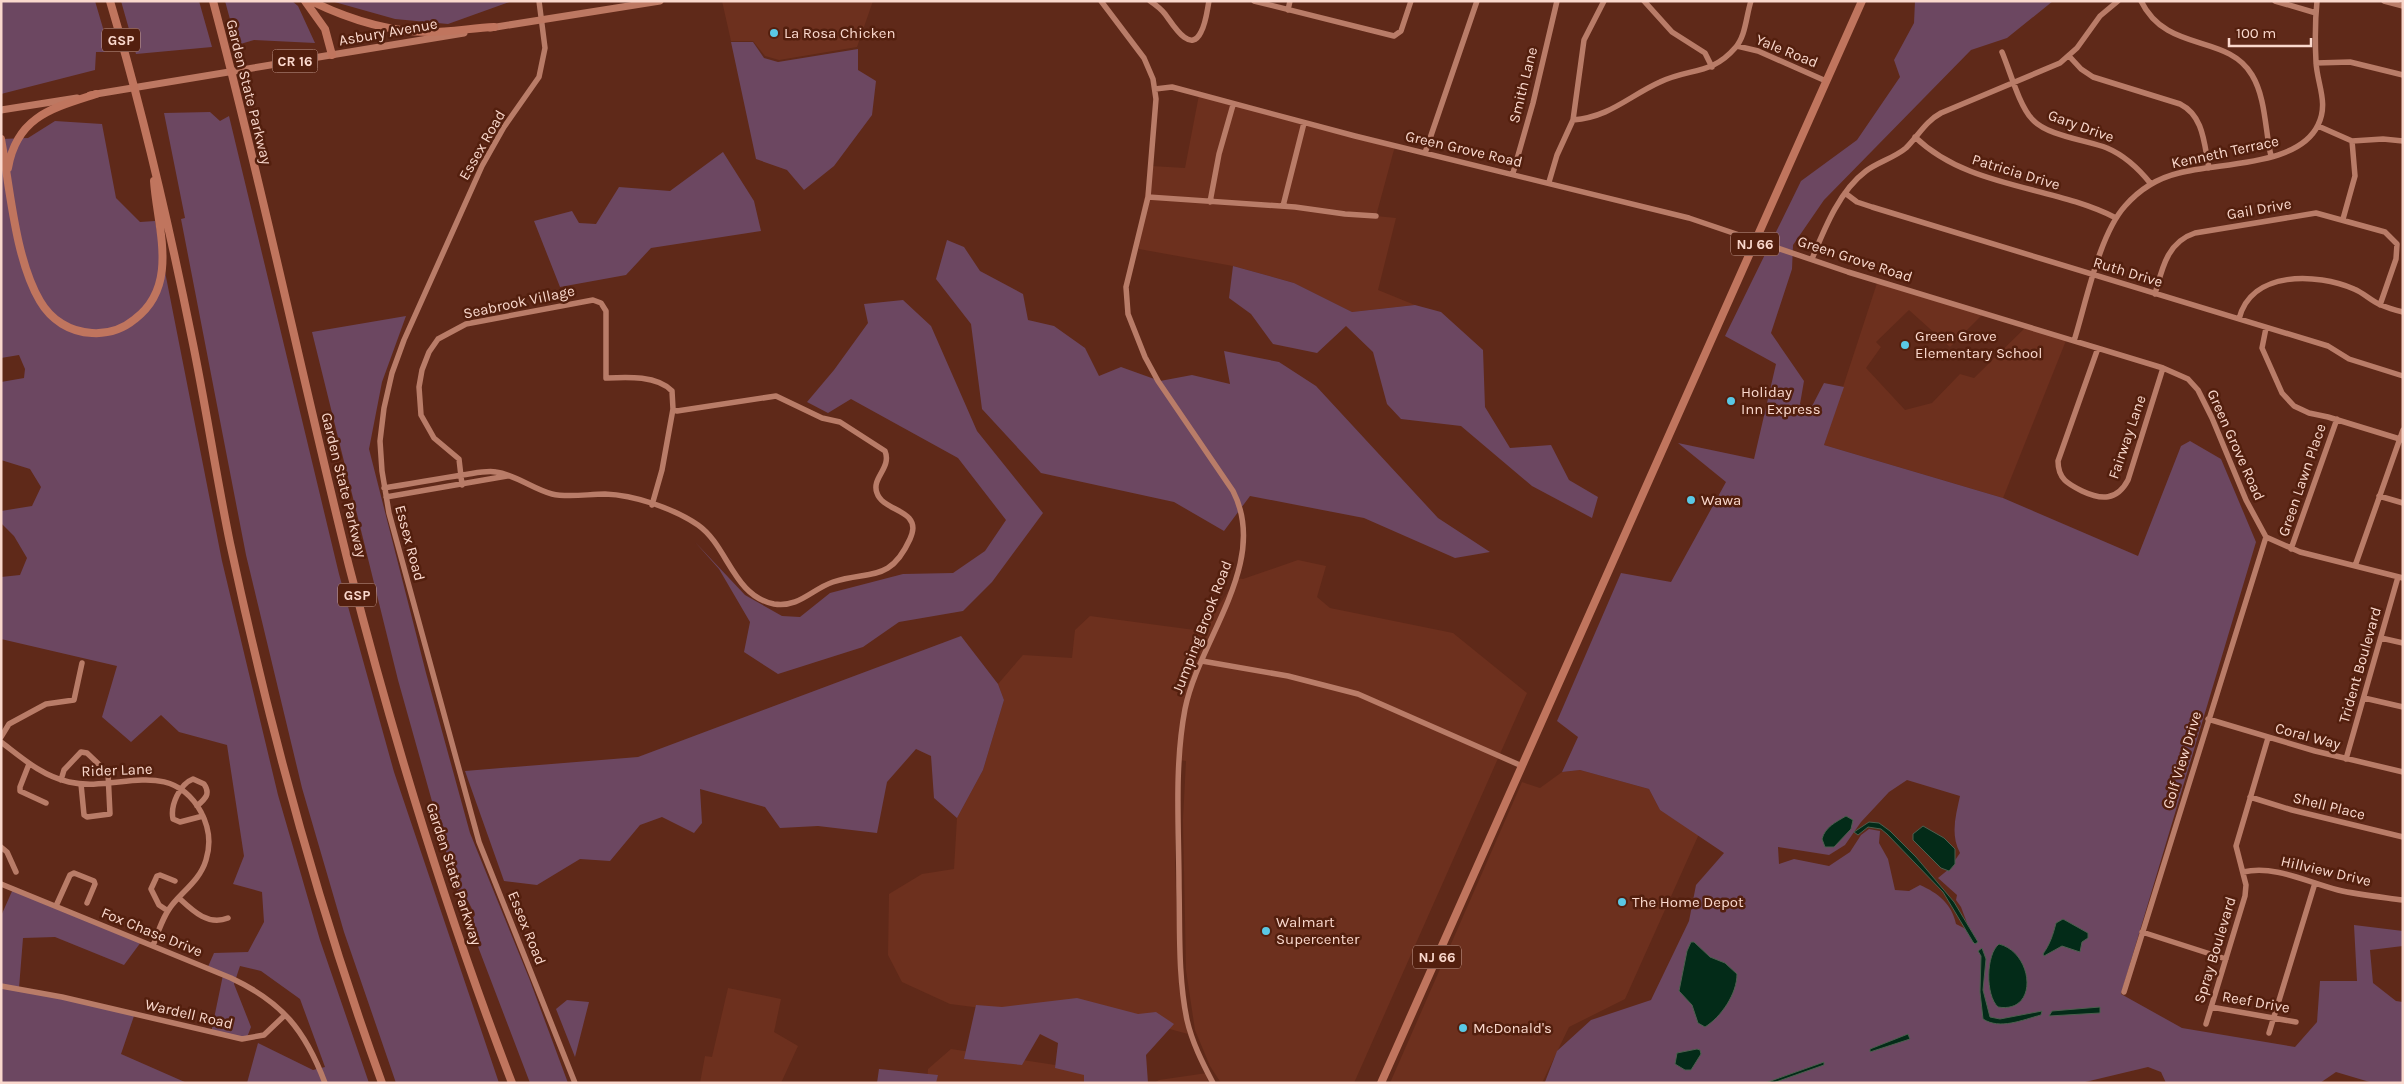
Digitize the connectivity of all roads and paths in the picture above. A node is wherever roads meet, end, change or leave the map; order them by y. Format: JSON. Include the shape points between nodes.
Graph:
{"nodes":[{"id":1,"x":110,"y":1,"type":"edge"},
{"id":2,"x":213,"y":1,"type":"edge"},
{"id":3,"x":305,"y":1,"type":"edge"},
{"id":4,"x":311,"y":1,"type":"edge"},
{"id":5,"x":539,"y":1,"type":"edge"},
{"id":6,"x":660,"y":1,"type":"edge"},
{"id":7,"x":1101,"y":1,"type":"edge"},
{"id":8,"x":1150,"y":1,"type":"edge"},
{"id":9,"x":1209,"y":1,"type":"edge"},
{"id":10,"x":1254,"y":1,"type":"edge"},
{"id":11,"x":1290,"y":1,"type":"edge"},
{"id":12,"x":1411,"y":1,"type":"edge"},
{"id":13,"x":1477,"y":1,"type":"edge"},
{"id":14,"x":1557,"y":1,"type":"edge"},
{"id":15,"x":1604,"y":1,"type":"edge"},
{"id":16,"x":1644,"y":1,"type":"edge"},
{"id":17,"x":1751,"y":1,"type":"edge"},
{"id":18,"x":1862,"y":1,"type":"edge"},
{"id":19,"x":2118,"y":1,"type":"edge"},
{"id":20,"x":2140,"y":1,"type":"edge"},
{"id":21,"x":2276,"y":1,"type":"edge"},
{"id":22,"x":2317,"y":1,"type":"edge"},
{"id":23,"x":2384,"y":1,"type":"edge"},
{"id":24,"x":2403,"y":6,"type":"edge"},
{"id":25,"x":1288,"y":10,"type":"junction"},
{"id":26,"x":2316,"y":12,"type":"junction"},
{"id":27,"x":542,"y":20,"type":"junction"},
{"id":28,"x":494,"y":27,"type":"junction"},
{"id":29,"x":1737,"y":46,"type":"junction"},
{"id":30,"x":2002,"y":52,"type":"dead end"},
{"id":31,"x":332,"y":55,"type":"junction"},
{"id":32,"x":2069,"y":56,"type":"junction"},
{"id":33,"x":2316,"y":63,"type":"junction"},
{"id":34,"x":1712,"y":67,"type":"junction"},
{"id":35,"x":2403,"y":75,"type":"edge"},
{"id":36,"x":1826,"y":81,"type":"junction"},
{"id":37,"x":2015,"y":82,"type":"junction"},
{"id":38,"x":1155,"y":89,"type":"junction"},
{"id":39,"x":96,"y":94,"type":"junction"},
{"id":40,"x":1233,"y":105,"type":"junction"},
{"id":41,"x":1,"y":110,"type":"edge"},
{"id":42,"x":1573,"y":120,"type":"junction"},
{"id":43,"x":1304,"y":123,"type":"junction"},
{"id":44,"x":2318,"y":126,"type":"junction"},
{"id":45,"x":1915,"y":137,"type":"junction"},
{"id":46,"x":1,"y":139,"type":"edge"},
{"id":47,"x":2352,"y":141,"type":"junction"},
{"id":48,"x":2403,"y":141,"type":"edge"},
{"id":49,"x":1425,"y":153,"type":"junction"},
{"id":50,"x":2271,"y":156,"type":"junction"},
{"id":51,"x":153,"y":161,"type":"junction"},
{"id":52,"x":2209,"y":168,"type":"junction"},
{"id":53,"x":1513,"y":173,"type":"junction"},
{"id":54,"x":7,"y":174,"type":"junction"},
{"id":55,"x":1549,"y":182,"type":"junction"},
{"id":56,"x":2152,"y":184,"type":"junction"},
{"id":57,"x":1845,"y":193,"type":"junction"},
{"id":58,"x":1148,"y":197,"type":"junction"},
{"id":59,"x":1210,"y":202,"type":"junction"},
{"id":60,"x":1283,"y":206,"type":"junction"},
{"id":61,"x":1376,"y":216,"type":"dead end"},
{"id":62,"x":2116,"y":218,"type":"junction"},
{"id":63,"x":2343,"y":220,"type":"junction"},
{"id":64,"x":1757,"y":240,"type":"junction"},
{"id":65,"x":1812,"y":260,"type":"junction"},
{"id":66,"x":2094,"y":275,"type":"junction"},
{"id":67,"x":2155,"y":294,"type":"junction"},
{"id":68,"x":2380,"y":305,"type":"junction"},
{"id":69,"x":2403,"y":312,"type":"edge"},
{"id":70,"x":2240,"y":319,"type":"junction"},
{"id":71,"x":2266,"y":328,"type":"junction"},
{"id":72,"x":2074,"y":341,"type":"junction"},
{"id":73,"x":2098,"y":348,"type":"junction"},
{"id":74,"x":2163,"y":368,"type":"junction"},
{"id":75,"x":2403,"y":376,"type":"edge"},
{"id":76,"x":673,"y":409,"type":"junction"},
{"id":77,"x":2337,"y":419,"type":"junction"},
{"id":78,"x":2403,"y":430,"type":"edge"},
{"id":79,"x":2401,"y":439,"type":"edge"},
{"id":80,"x":462,"y":476,"type":"junction"},
{"id":81,"x":508,"y":476,"type":"junction"},
{"id":82,"x":418,"y":482,"type":"junction"},
{"id":83,"x":462,"y":484,"type":"junction"},
{"id":84,"x":384,"y":488,"type":"junction"},
{"id":85,"x":419,"y":491,"type":"junction"},
{"id":86,"x":2379,"y":496,"type":"junction"},
{"id":87,"x":386,"y":497,"type":"junction"},
{"id":88,"x":2403,"y":504,"type":"edge"},
{"id":89,"x":652,"y":505,"type":"junction"},
{"id":90,"x":2266,"y":537,"type":"junction"},
{"id":91,"x":2291,"y":549,"type":"junction"},
{"id":92,"x":2355,"y":566,"type":"junction"},
{"id":93,"x":2401,"y":578,"type":"edge"},
{"id":94,"x":2381,"y":638,"type":"junction"},
{"id":95,"x":2403,"y":643,"type":"edge"},
{"id":96,"x":1202,"y":661,"type":"junction"},
{"id":97,"x":82,"y":663,"type":"dead end"},
{"id":98,"x":2364,"y":698,"type":"junction"},
{"id":99,"x":2403,"y":707,"type":"edge"},
{"id":100,"x":2208,"y":719,"type":"junction"},
{"id":101,"x":1,"y":722,"type":"edge"},
{"id":102,"x":5,"y":728,"type":"junction"},
{"id":103,"x":1,"y":737,"type":"edge"},
{"id":104,"x":2268,"y":738,"type":"junction"},
{"id":105,"x":1,"y":742,"type":"edge"},
{"id":106,"x":2346,"y":759,"type":"junction"},
{"id":107,"x":30,"y":764,"type":"junction"},
{"id":108,"x":1522,"y":766,"type":"junction"},
{"id":109,"x":2403,"y":772,"type":"edge"},
{"id":110,"x":61,"y":780,"type":"junction"},
{"id":111,"x":108,"y":782,"type":"junction"},
{"id":112,"x":81,"y":784,"type":"junction"},
{"id":113,"x":181,"y":790,"type":"junction"},
{"id":114,"x":2250,"y":796,"type":"junction"},
{"id":115,"x":46,"y":802,"type":"dead end"},
{"id":116,"x":197,"y":806,"type":"junction"},
{"id":117,"x":203,"y":816,"type":"junction"},
{"id":118,"x":2403,"y":837,"type":"edge"},
{"id":119,"x":1,"y":846,"type":"edge"},
{"id":120,"x":16,"y":872,"type":"dead end"},
{"id":121,"x":2243,"y":872,"type":"junction"},
{"id":122,"x":175,"y":881,"type":"dead end"},
{"id":123,"x":2316,"y":883,"type":"junction"},
{"id":124,"x":1,"y":884,"type":"edge"},
{"id":125,"x":179,"y":898,"type":"junction"},
{"id":126,"x":2403,"y":900,"type":"edge"},
{"id":127,"x":88,"y":903,"type":"dead end"},
{"id":128,"x":56,"y":906,"type":"junction"},
{"id":129,"x":168,"y":910,"type":"junction"},
{"id":130,"x":228,"y":918,"type":"dead end"},
{"id":131,"x":2142,"y":932,"type":"junction"},
{"id":132,"x":153,"y":946,"type":"junction"},
{"id":133,"x":2226,"y":959,"type":"junction"},
{"id":134,"x":1,"y":986,"type":"edge"},
{"id":135,"x":2124,"y":992,"type":"dead end"},
{"id":136,"x":2211,"y":1007,"type":"junction"},
{"id":137,"x":285,"y":1015,"type":"junction"},
{"id":138,"x":2274,"y":1018,"type":"junction"},
{"id":139,"x":2296,"y":1022,"type":"dead end"},
{"id":140,"x":2206,"y":1024,"type":"dead end"},
{"id":141,"x":2270,"y":1033,"type":"dead end"},
{"id":142,"x":325,"y":1083,"type":"edge"},
{"id":143,"x":382,"y":1083,"type":"edge"},
{"id":144,"x":512,"y":1083,"type":"edge"},
{"id":145,"x":575,"y":1083,"type":"edge"},
{"id":146,"x":1213,"y":1083,"type":"edge"},
{"id":147,"x":1381,"y":1083,"type":"edge"}],
"edges":[{"from":1,"to":51,"type":"highway","number":"GSP"},
{"from":2,"to":144,"type":"highway","name":"Garden State Parkway","number":"GSP","via":[[373,657],[446,898]]},
{"from":3,"to":31,"type":"highway","via":[[322,23]]},
{"from":4,"to":28,"type":"highway","via":[[354,20],[397,30],[431,32]]},
{"from":5,"to":27,"type":"street","name":"Essex Road"},
{"from":6,"to":27,"type":"main road","name":"Asbury Avenue","number":"CR 16"},
{"from":7,"to":38,"type":"street","via":[[1140,51]]},
{"from":8,"to":9,"type":"street","via":[[1188,40],[1201,33]]},
{"from":10,"to":25,"type":"street"},
{"from":11,"to":25,"type":"street"},
{"from":12,"to":25,"type":"street","via":[[1397,35],[1383,35]]},
{"from":13,"to":49,"type":"street"},
{"from":14,"to":53,"type":"street","name":"Smith Lane"},
{"from":15,"to":42,"type":"street","via":[[1584,40]]},
{"from":16,"to":34,"type":"street","via":[[1672,32],[1705,53]]},
{"from":17,"to":29,"type":"street"},
{"from":18,"to":36,"type":"highway","number":"NJ 66"},
{"from":19,"to":32,"type":"street","via":[[2100,16]]},
{"from":20,"to":50,"type":"street","via":[[2154,21],[2167,32],[2230,54],[2248,69],[2259,93]]},
{"from":21,"to":26,"type":"street"},
{"from":22,"to":26,"type":"street"},
{"from":23,"to":24,"type":"street"},
{"from":26,"to":33,"type":"street"},
{"from":27,"to":28,"type":"main road","name":"Asbury Avenue","number":"CR 16"},
{"from":27,"to":84,"type":"street","name":"Essex Road","via":[[545,54],[539,77],[504,126],[482,166],[395,362],[380,441]]},
{"from":28,"to":31,"type":"main road","name":"Asbury Avenue","number":"CR 16"},
{"from":29,"to":34,"type":"street"},
{"from":29,"to":36,"type":"street","name":"Yale Road","via":[[1758,51]]},
{"from":30,"to":37,"type":"street","name":"Gary Drive"},
{"from":31,"to":39,"type":"main road","name":"Asbury Avenue","number":"CR 16"},
{"from":32,"to":37,"type":"street","via":[[2050,68]]},
{"from":32,"to":52,"type":"street","via":[[2093,77],[2188,109],[2200,125]]},
{"from":33,"to":35,"type":"street","via":[[2350,62]]},
{"from":33,"to":44,"type":"street","via":[[2323,98]]},
{"from":34,"to":42,"type":"street","via":[[1666,79],[1616,107],[1587,119]]},
{"from":36,"to":64,"type":"highway","number":"NJ 66"},
{"from":37,"to":45,"type":"street","via":[[1941,112]]},
{"from":37,"to":56,"type":"street","name":"Gary Drive","via":[[2028,114],[2036,123],[2113,151],[2134,165]]},
{"from":38,"to":40,"type":"street","name":"Green Grove Road","via":[[1172,87]]},
{"from":38,"to":58,"type":"street","name":"Jumping Brook Road","via":[[1156,115]]},
{"from":39,"to":41,"type":"main road","name":"Asbury Avenue","number":"CR 16"},
{"from":39,"to":54,"type":"highway","via":[[54,108],[33,120],[16,144]]},
{"from":40,"to":43,"type":"street","name":"Green Grove Road"},
{"from":40,"to":59,"type":"street"},
{"from":42,"to":55,"type":"street"},
{"from":43,"to":49,"type":"street","name":"Green Grove Road"},
{"from":43,"to":60,"type":"street"},
{"from":44,"to":47,"type":"street"},
{"from":44,"to":50,"type":"street","name":"Kenneth Terrace","via":[[2299,146]]},
{"from":45,"to":57,"type":"street","via":[[1901,152],[1865,172]]},
{"from":45,"to":62,"type":"street","name":"Patricia Drive","via":[[1955,165]]},
{"from":46,"to":54,"type":"highway"},
{"from":47,"to":48,"type":"street"},
{"from":47,"to":63,"type":"street","via":[[2355,176]]},
{"from":49,"to":53,"type":"street","name":"Green Grove Road"},
{"from":50,"to":52,"type":"street","name":"Kenneth Terrace"},
{"from":51,"to":54,"type":"highway","via":[[163,248],[157,291],[148,307],[132,322],[118,329],[96,333],[77,331],[64,325],[49,313],[36,295],[20,241]]},
{"from":51,"to":143,"type":"highway","number":"GSP","via":[[193,340],[230,542],[263,691],[320,896]]},
{"from":52,"to":56,"type":"street","name":"Kenneth Terrace","via":[[2178,173]]},
{"from":53,"to":55,"type":"street","name":"Green Grove Road"},
{"from":55,"to":64,"type":"street","name":"Green Grove Road","via":[[1689,218]]},
{"from":56,"to":62,"type":"street","name":"Kenneth Terrace"},
{"from":57,"to":65,"type":"street"},
{"from":57,"to":66,"type":"street","name":"Ruth Drive","via":[[1856,202]]},
{"from":58,"to":59,"type":"street"},
{"from":58,"to":96,"type":"street","name":"Jumping Brook Road","via":[[1127,281],[1128,314],[1158,381],[1233,491],[1244,527],[1244,544],[1236,576]]},
{"from":59,"to":60,"type":"street"},
{"from":60,"to":61,"type":"street"},
{"from":62,"to":66,"type":"street","name":"Kenneth Terrace"},
{"from":63,"to":67,"type":"street","name":"Gail Drive","via":[[2310,213],[2190,235],[2169,253]]},
{"from":63,"to":68,"type":"street","name":"Gail Drive","via":[[2385,232],[2397,244],[2396,259]]},
{"from":64,"to":65,"type":"street","name":"Green Grove Road"},
{"from":64,"to":108,"type":"highway","number":"NJ 66"},
{"from":65,"to":72,"type":"street","name":"Green Grove Road"},
{"from":66,"to":67,"type":"street","name":"Ruth Drive"},
{"from":66,"to":72,"type":"street","name":"Kenneth Terrace"},
{"from":67,"to":70,"type":"street","name":"Ruth Drive"},
{"from":68,"to":69,"type":"street"},
{"from":68,"to":70,"type":"street","via":[[2354,288],[2308,278],[2268,285],[2258,290],[2244,304]]},
{"from":70,"to":71,"type":"street","name":"Ruth Drive"},
{"from":71,"to":75,"type":"street","name":"Ruth Drive","via":[[2328,346],[2349,359]]},
{"from":71,"to":77,"type":"street","via":[[2262,348],[2286,399],[2304,412]]},
{"from":72,"to":73,"type":"street","name":"Green Grove Road"},
{"from":73,"to":74,"type":"street","name":"Green Grove Road"},
{"from":73,"to":74,"type":"street","name":"Fairway Lane","via":[[2058,461],[2066,483],[2096,497],[2119,493],[2128,480]]},
{"from":74,"to":90,"type":"street","name":"Green Grove Road","via":[[2188,379],[2198,390],[2246,500]]},
{"from":76,"to":80,"type":"street","name":"Seabrook Village","via":[[672,391],[661,383],[629,377],[606,378],[606,311],[600,302],[593,300],[466,324],[438,339],[422,370],[419,387],[423,423],[434,438],[457,456]]},
{"from":76,"to":89,"type":"street","name":"Seabrook Village"},
{"from":76,"to":89,"type":"street","via":[[776,396],[822,418],[840,422],[885,451],[887,461],[876,485],[876,493],[911,520],[913,532],[903,554],[892,566],[874,575],[833,582],[803,600],[775,604],[759,598],[743,585],[708,534],[698,525]]},
{"from":77,"to":79,"type":"street"},
{"from":77,"to":91,"type":"street","name":"Green Lawn Place"},
{"from":78,"to":79,"type":"street"},
{"from":79,"to":86,"type":"street"},
{"from":80,"to":81,"type":"street","via":[[495,472]]},
{"from":80,"to":82,"type":"street"},
{"from":80,"to":83,"type":"street","name":"Seabrook Village"},
{"from":81,"to":83,"type":"street"},
{"from":81,"to":89,"type":"street","via":[[554,495],[606,494]]},
{"from":82,"to":84,"type":"street"},
{"from":82,"to":85,"type":"street"},
{"from":83,"to":85,"type":"street"},
{"from":84,"to":87,"type":"street","name":"Essex Road"},
{"from":85,"to":87,"type":"street"},
{"from":86,"to":88,"type":"street"},
{"from":86,"to":92,"type":"street"},
{"from":87,"to":145,"type":"street","name":"Essex Road","via":[[479,842]]},
{"from":90,"to":91,"type":"street"},
{"from":90,"to":100,"type":"street","name":"Golf View Drive"},
{"from":91,"to":92,"type":"street"},
{"from":92,"to":93,"type":"street"},
{"from":93,"to":94,"type":"street","name":"Trident Boulevard"},
{"from":94,"to":95,"type":"street"},
{"from":94,"to":98,"type":"street","name":"Trident Boulevard"},
{"from":96,"to":108,"type":"street","via":[[1288,676],[1358,694]]},
{"from":96,"to":146,"type":"street","name":"Jumping Brook Road","via":[[1190,691],[1182,731],[1178,820],[1180,939],[1187,1019],[1197,1051]]},
{"from":97,"to":102,"type":"street","via":[[74,700],[46,704]]},
{"from":98,"to":99,"type":"street"},
{"from":98,"to":106,"type":"street","name":"Trident Boulevard"},
{"from":100,"to":104,"type":"street","name":"Coral Way"},
{"from":100,"to":131,"type":"street","name":"Golf View Drive"},
{"from":101,"to":102,"type":"street"},
{"from":102,"to":103,"type":"street"},
{"from":104,"to":106,"type":"street","name":"Coral Way"},
{"from":104,"to":114,"type":"street","name":"Spray Boulevard"},
{"from":105,"to":107,"type":"street","name":"Rider Lane"},
{"from":106,"to":109,"type":"street","name":"Coral Way"},
{"from":107,"to":110,"type":"street","name":"Rider Lane"},
{"from":107,"to":115,"type":"street","via":[[20,789]]},
{"from":108,"to":147,"type":"highway","number":"NJ 66"},
{"from":110,"to":111,"type":"street","via":[[64,770],[84,751],[106,770]]},
{"from":110,"to":112,"type":"street","name":"Rider Lane"},
{"from":111,"to":112,"type":"street","name":"Rider Lane"},
{"from":111,"to":112,"type":"street","via":[[110,814],[87,817],[83,814]]},
{"from":111,"to":113,"type":"street","name":"Rider Lane","via":[[153,780]]},
{"from":113,"to":116,"type":"street","name":"Rider Lane"},
{"from":113,"to":116,"type":"street","via":[[193,779],[204,784],[208,793]]},
{"from":113,"to":117,"type":"street","via":[[174,804],[173,819],[180,822]]},
{"from":114,"to":118,"type":"street","name":"Shell Place","via":[[2292,810]]},
{"from":114,"to":121,"type":"street","name":"Spray Boulevard","via":[[2236,846]]},
{"from":116,"to":117,"type":"street","name":"Rider Lane"},
{"from":117,"to":125,"type":"street","name":"Rider Lane","via":[[209,839],[207,857],[200,875]]},
{"from":119,"to":120,"type":"street"},
{"from":121,"to":123,"type":"street","name":"Hillview Drive","via":[[2276,872]]},
{"from":121,"to":133,"type":"street","name":"Spray Boulevard","via":[[2245,896]]},
{"from":122,"to":129,"type":"street","via":[[157,876],[152,889],[159,905]]},
{"from":123,"to":126,"type":"street","name":"Hillview Drive","via":[[2337,890]]},
{"from":123,"to":138,"type":"street"},
{"from":124,"to":128,"type":"street","name":"Fox Chase Drive"},
{"from":125,"to":129,"type":"street","name":"Rider Lane"},
{"from":125,"to":130,"type":"street","via":[[204,918],[217,922]]},
{"from":127,"to":128,"type":"street","via":[[94,881],[74,872]]},
{"from":128,"to":132,"type":"street","name":"Fox Chase Drive"},
{"from":129,"to":132,"type":"street","name":"Rider Lane"},
{"from":131,"to":133,"type":"street"},
{"from":131,"to":135,"type":"street","name":"Golf View Drive"},
{"from":132,"to":137,"type":"street","name":"Fox Chase Drive","via":[[245,984]]},
{"from":133,"to":136,"type":"street","name":"Spray Boulevard"},
{"from":134,"to":137,"type":"street","name":"Wardell Road","via":[[242,1039],[264,1035]]},
{"from":136,"to":138,"type":"street","name":"Reef Drive"},
{"from":136,"to":140,"type":"street","name":"Spray Boulevard"},
{"from":137,"to":142,"type":"street","via":[[306,1038]]},
{"from":138,"to":139,"type":"street","name":"Reef Drive"},
{"from":138,"to":141,"type":"street"}]}
